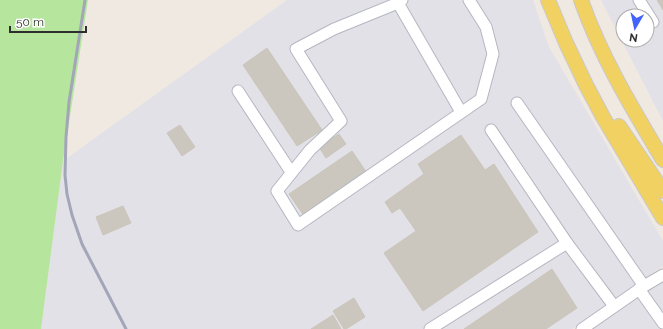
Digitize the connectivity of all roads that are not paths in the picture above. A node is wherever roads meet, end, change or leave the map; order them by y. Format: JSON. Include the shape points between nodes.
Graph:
{"nodes":[{"id":1,"x":469,"y":0,"type":"edge"},
{"id":2,"x":548,"y":0,"type":"edge"},
{"id":3,"x":581,"y":0,"type":"edge"},
{"id":4,"x":400,"y":1,"type":"edge"},
{"id":5,"x":238,"y":91,"type":"dead end"},
{"id":6,"x":595,"y":102,"type":"junction"},
{"id":7,"x":517,"y":103,"type":"dead end"},
{"id":8,"x":461,"y":112,"type":"junction"},
{"id":9,"x":491,"y":130,"type":"dead end"},
{"id":10,"x":663,"y":160,"type":"edge"},
{"id":11,"x":292,"y":172,"type":"junction"},
{"id":12,"x":663,"y":191,"type":"edge"},
{"id":13,"x":663,"y":218,"type":"edge"},
{"id":14,"x":567,"y":243,"type":"junction"},
{"id":15,"x":663,"y":275,"type":"edge"},
{"id":16,"x":642,"y":288,"type":"junction"},
{"id":17,"x":614,"y":306,"type":"junction"},
{"id":18,"x":663,"y":324,"type":"edge"},
{"id":19,"x":430,"y":329,"type":"edge"},
{"id":20,"x":582,"y":329,"type":"edge"},
{"id":21,"x":656,"y":329,"type":"edge"}],
"edges":[{"from":1,"to":8,"type":"street","via":[[486,27],[493,54],[481,98]]},
{"from":2,"to":6,"type":"main road","via":[[566,44]]},
{"from":3,"to":10,"type":"main road","via":[[612,71]]},
{"from":4,"to":8,"type":"street"},
{"from":4,"to":11,"type":"street","via":[[334,29],[296,49],[341,121],[310,150]]},
{"from":5,"to":11,"type":"street"},
{"from":6,"to":12,"type":"main road","via":[[607,108]]},
{"from":6,"to":13,"type":"main road"},
{"from":7,"to":16,"type":"street"},
{"from":8,"to":11,"type":"street","via":[[298,225],[277,191]]},
{"from":9,"to":14,"type":"street"},
{"from":14,"to":17,"type":"street"},
{"from":14,"to":19,"type":"street"},
{"from":15,"to":16,"type":"street"},
{"from":16,"to":17,"type":"street"},
{"from":16,"to":18,"type":"street"},
{"from":17,"to":20,"type":"street"},
{"from":18,"to":21,"type":"street"}]}
